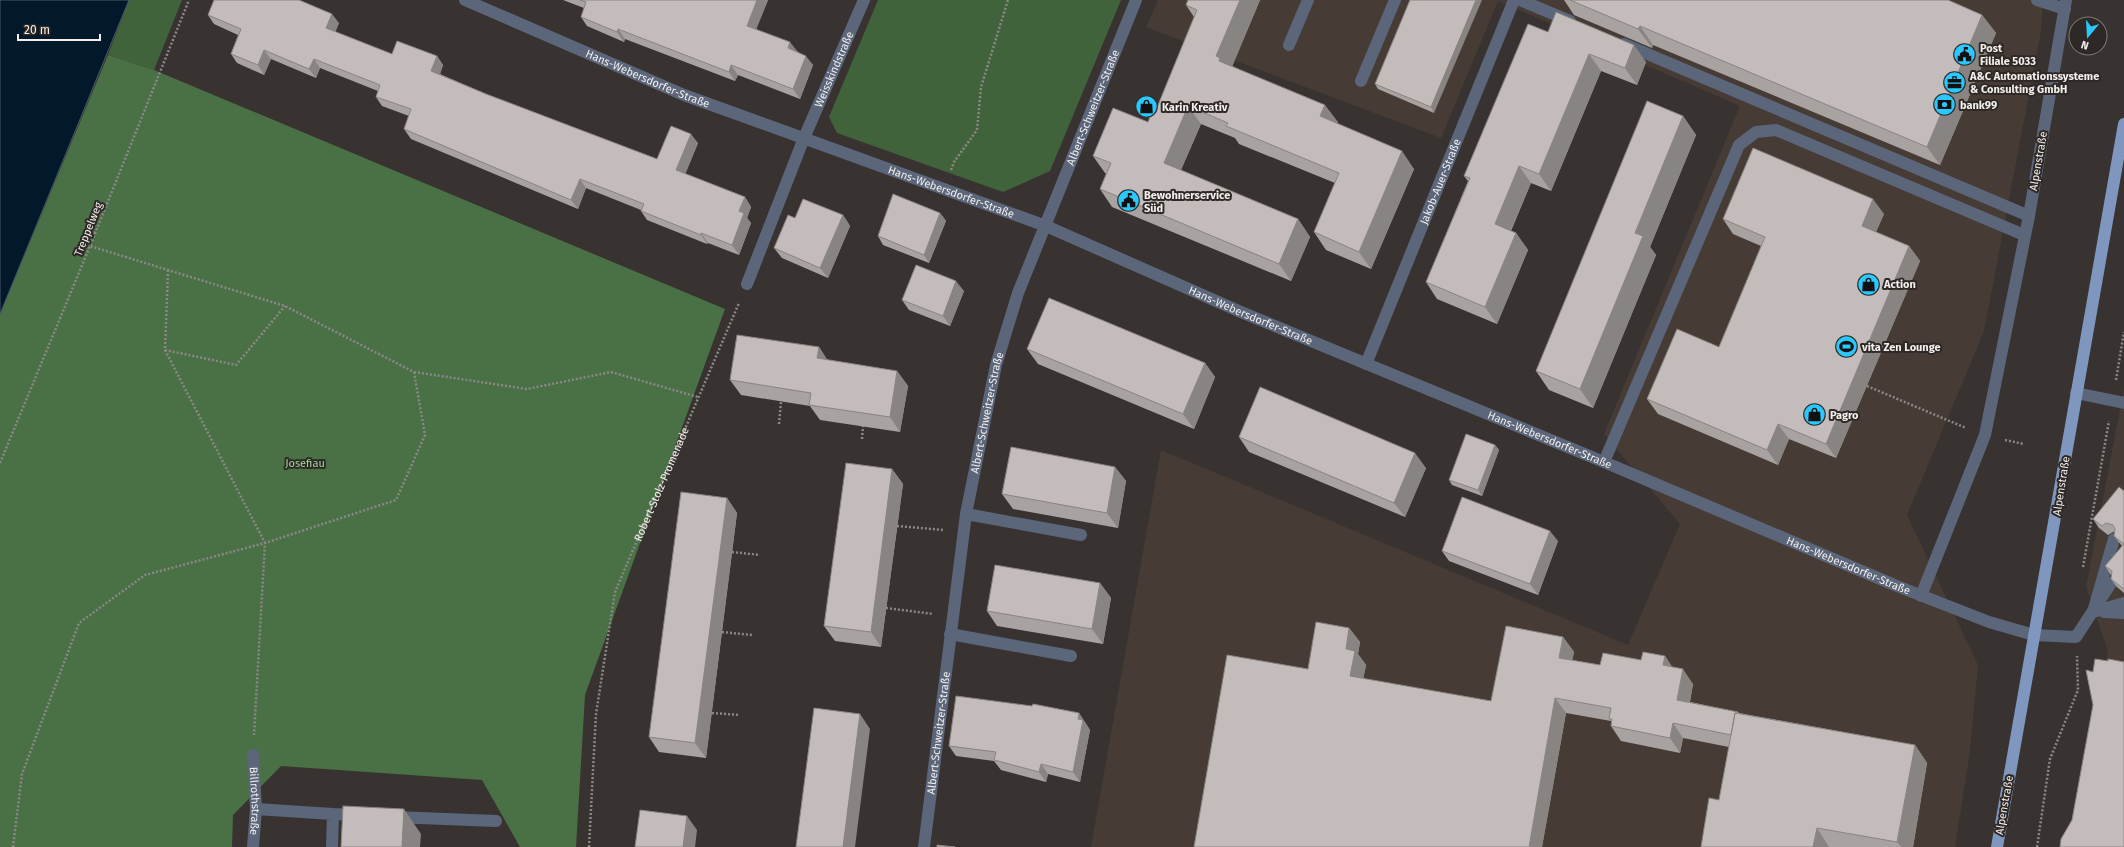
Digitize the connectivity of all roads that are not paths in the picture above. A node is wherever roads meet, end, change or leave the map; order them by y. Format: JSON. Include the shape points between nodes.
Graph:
{"nodes":[{"id":1,"x":465,"y":0,"type":"edge"},
{"id":2,"x":864,"y":0,"type":"edge"},
{"id":3,"x":1136,"y":0,"type":"edge"},
{"id":4,"x":1308,"y":0,"type":"edge"},
{"id":5,"x":1396,"y":0,"type":"edge"},
{"id":6,"x":1514,"y":0,"type":"edge"},
{"id":7,"x":1520,"y":0,"type":"edge"},
{"id":8,"x":2037,"y":0,"type":"edge"},
{"id":9,"x":2066,"y":5,"type":"edge"},
{"id":10,"x":1580,"y":26,"type":"edge"},
{"id":11,"x":1609,"y":38,"type":"edge"},
{"id":12,"x":1289,"y":45,"type":"dead end"},
{"id":13,"x":1361,"y":81,"type":"dead end"},
{"id":14,"x":2124,"y":124,"type":"edge"},
{"id":15,"x":804,"y":138,"type":"junction"},
{"id":16,"x":2029,"y":216,"type":"junction"},
{"id":17,"x":1046,"y":226,"type":"junction"},
{"id":18,"x":2024,"y":235,"type":"junction"},
{"id":19,"x":747,"y":284,"type":"road end"},
{"id":20,"x":1366,"y":364,"type":"junction"},
{"id":21,"x":2076,"y":393,"type":"junction"},
{"id":22,"x":2124,"y":403,"type":"edge"},
{"id":23,"x":1604,"y":462,"type":"junction"},
{"id":24,"x":966,"y":514,"type":"junction"},
{"id":25,"x":1081,"y":535,"type":"dead end"},
{"id":26,"x":2114,"y":539,"type":"edge"},
{"id":27,"x":2111,"y":583,"type":"edge"},
{"id":28,"x":1921,"y":596,"type":"junction"},
{"id":29,"x":2124,"y":603,"type":"edge"},
{"id":30,"x":2093,"y":612,"type":"junction"},
{"id":31,"x":2124,"y":613,"type":"edge"},
{"id":32,"x":950,"y":634,"type":"junction"},
{"id":33,"x":2034,"y":635,"type":"junction"},
{"id":34,"x":1071,"y":656,"type":"dead end"},
{"id":35,"x":253,"y":755,"type":"road end"},
{"id":36,"x":256,"y":809,"type":"junction"},
{"id":37,"x":333,"y":814,"type":"junction"},
{"id":38,"x":496,"y":821,"type":"dead end"},
{"id":39,"x":253,"y":847,"type":"edge"},
{"id":40,"x":332,"y":847,"type":"edge"},
{"id":41,"x":924,"y":847,"type":"edge"},
{"id":42,"x":1997,"y":847,"type":"edge"}],
"edges":[{"from":1,"to":15,"type":"street","name":"Hans-Webersdorfer-Straße","via":[[684,95]]},
{"from":2,"to":15,"type":"street","name":"Weisskindstraße"},
{"from":3,"to":17,"type":"street","name":"Albert-Schweitzer-Straße"},
{"from":4,"to":12,"type":"street"},
{"from":5,"to":13,"type":"street"},
{"from":6,"to":20,"type":"street","name":"Jakob-Auer-Straße"},
{"from":7,"to":10,"type":"street"},
{"from":8,"to":9,"type":"street"},
{"from":9,"to":16,"type":"street","name":"Alpenstraße"},
{"from":11,"to":16,"type":"street"},
{"from":14,"to":21,"type":"main road","name":"Alpenstraße"},
{"from":15,"to":17,"type":"street","name":"Hans-Webersdorfer-Straße"},
{"from":15,"to":19,"type":"street"},
{"from":16,"to":18,"type":"street","name":"Alpenstraße"},
{"from":17,"to":20,"type":"street","name":"Hans-Webersdorfer-Straße"},
{"from":17,"to":24,"type":"street","name":"Albert-Schweitzer-Straße","via":[[1018,293],[996,365]]},
{"from":18,"to":23,"type":"street","via":[[1776,130],[1756,132],[1738,145]]},
{"from":18,"to":28,"type":"street","name":"Alpenstraße","via":[[1985,435]]},
{"from":20,"to":23,"type":"street","name":"Hans-Webersdorfer-Straße"},
{"from":21,"to":22,"type":"street"},
{"from":21,"to":33,"type":"main road","name":"Alpenstraße"},
{"from":23,"to":28,"type":"street","name":"Hans-Webersdorfer-Straße"},
{"from":24,"to":25,"type":"street"},
{"from":24,"to":32,"type":"street","name":"Albert-Schweitzer-Straße"},
{"from":26,"to":30,"type":"street"},
{"from":27,"to":30,"type":"street"},
{"from":28,"to":33,"type":"street","name":"Hans-Webersdorfer-Straße","via":[[1989,622]]},
{"from":29,"to":30,"type":"street"},
{"from":30,"to":31,"type":"street"},
{"from":30,"to":33,"type":"street","name":"Hans-Webersdorfer-Straße","via":[[2076,637]]},
{"from":32,"to":34,"type":"street"},
{"from":32,"to":41,"type":"street","name":"Albert-Schweitzer-Straße"},
{"from":33,"to":42,"type":"main road","name":"Alpenstraße"},
{"from":35,"to":36,"type":"street","name":"Billrothstraße"},
{"from":36,"to":37,"type":"street"},
{"from":36,"to":39,"type":"street","name":"Billrothstraße"},
{"from":37,"to":38,"type":"street"},
{"from":37,"to":40,"type":"street"}]}
